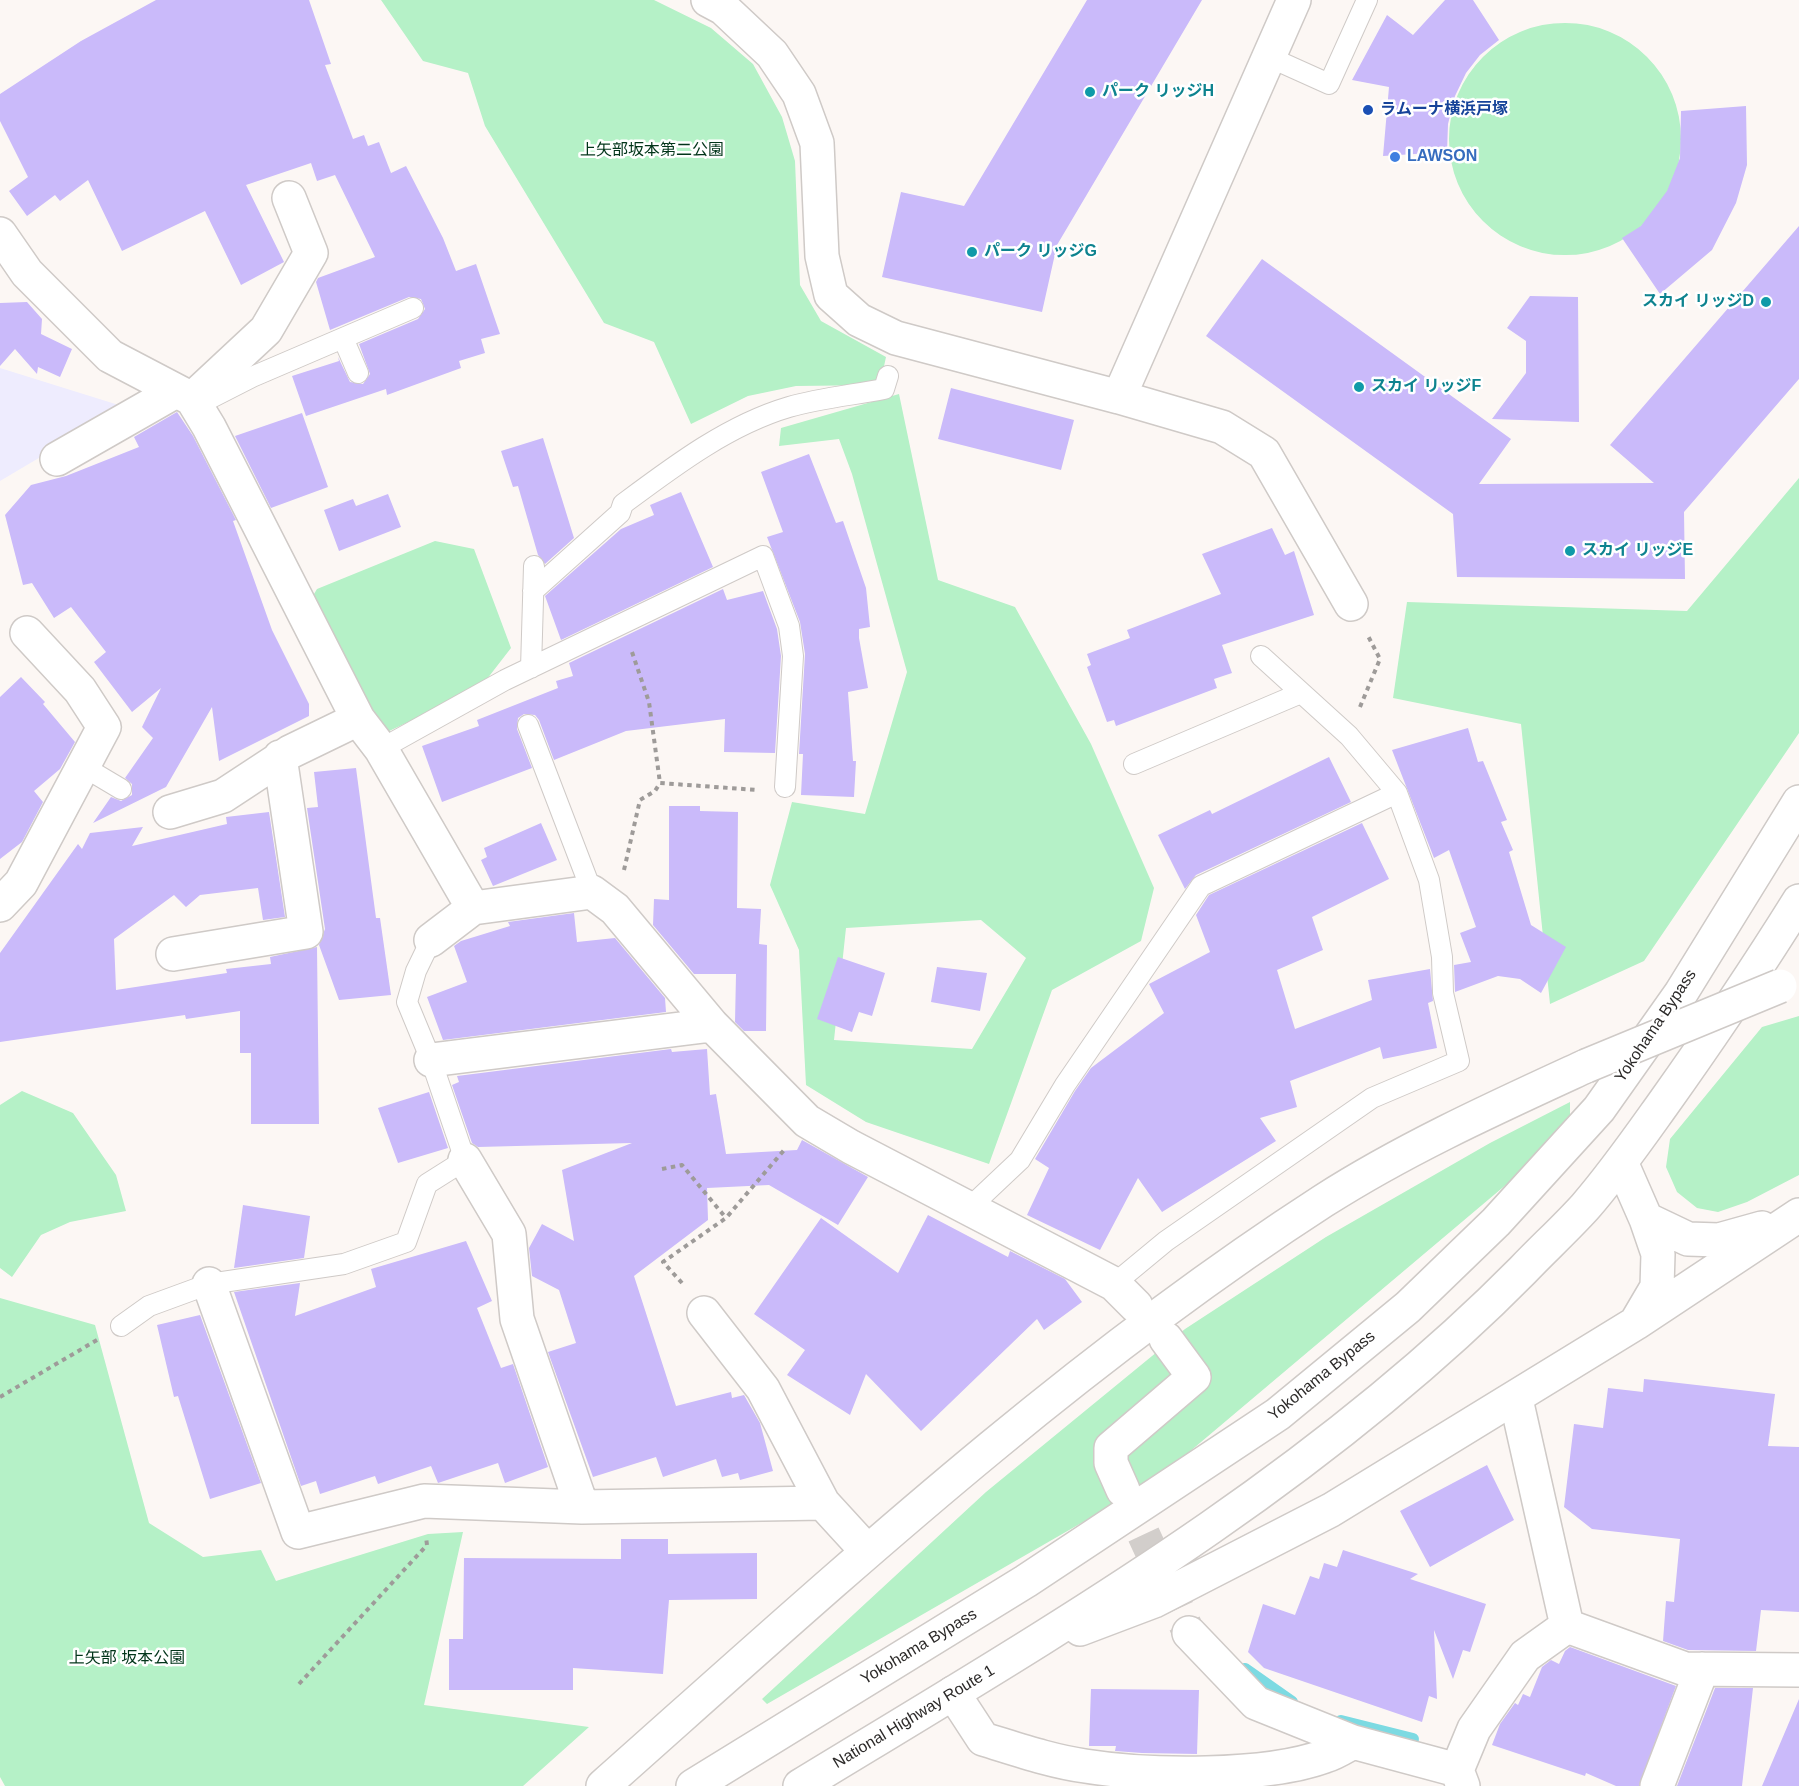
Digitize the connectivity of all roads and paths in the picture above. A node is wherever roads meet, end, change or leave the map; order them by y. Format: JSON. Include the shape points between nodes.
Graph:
{"nodes":[{"id":1,"x":708,"y":0,"type":"edge"},
{"id":2,"x":1294,"y":0,"type":"edge"},
{"id":3,"x":1367,"y":0,"type":"edge"},
{"id":4,"x":1269,"y":57,"type":"junction"},
{"id":5,"x":289,"y":198,"type":"dead end"},
{"id":6,"x":0,"y":234,"type":"edge"},
{"id":7,"x":412,"y":308,"type":"dead end"},
{"id":8,"x":343,"y":338,"type":"junction"},
{"id":9,"x":891,"y":357,"type":"junction"},
{"id":10,"x":358,"y":373,"type":"dead end"},
{"id":11,"x":1119,"y":397,"type":"junction"},
{"id":12,"x":188,"y":399,"type":"junction"},
{"id":13,"x":57,"y":459,"type":"dead end"},
{"id":14,"x":534,"y":566,"type":"dead end"},
{"id":15,"x":533,"y":591,"type":"junction"},
{"id":16,"x":1351,"y":604,"type":"joint"},
{"id":17,"x":622,"y":624,"type":"junction"},
{"id":18,"x":27,"y":633,"type":"dead end"},
{"id":19,"x":1261,"y":656,"type":"dead end"},
{"id":20,"x":531,"y":668,"type":"junction"},
{"id":21,"x":1301,"y":693,"type":"junction"},
{"id":22,"x":358,"y":719,"type":"junction"},
{"id":23,"x":528,"y":725,"type":"dead end"},
{"id":24,"x":1349,"y":736,"type":"junction"},
{"id":25,"x":381,"y":749,"type":"junction"},
{"id":26,"x":280,"y":757,"type":"junction"},
{"id":27,"x":1134,"y":764,"type":"dead end"},
{"id":28,"x":84,"y":767,"type":"junction"},
{"id":29,"x":660,"y":783,"type":"junction"},
{"id":30,"x":784,"y":787,"type":"joint"},
{"id":31,"x":121,"y":789,"type":"dead end"},
{"id":32,"x":1397,"y":793,"type":"junction"},
{"id":33,"x":1799,"y":802,"type":"edge"},
{"id":34,"x":170,"y":812,"type":"dead end"},
{"id":35,"x":604,"y":900,"type":"junction"},
{"id":36,"x":1799,"y":901,"type":"edge"},
{"id":37,"x":0,"y":905,"type":"edge"},
{"id":38,"x":473,"y":908,"type":"junction"},
{"id":39,"x":431,"y":940,"type":"joint"},
{"id":40,"x":173,"y":954,"type":"dead end"},
{"id":41,"x":1789,"y":983,"type":"edge"},
{"id":42,"x":712,"y":1025,"type":"junction"},
{"id":43,"x":431,"y":1060,"type":"junction"},
{"id":44,"x":807,"y":1120,"type":"junction"},
{"id":45,"x":465,"y":1160,"type":"junction"},
{"id":46,"x":1621,"y":1162,"type":"junction"},
{"id":47,"x":662,"y":1169,"type":"dead end"},
{"id":48,"x":968,"y":1209,"type":"junction"},
{"id":49,"x":726,"y":1218,"type":"junction"},
{"id":50,"x":1793,"y":1218,"type":"edge"},
{"id":51,"x":1646,"y":1219,"type":"junction"},
{"id":52,"x":209,"y":1284,"type":"junction"},
{"id":53,"x":1125,"y":1295,"type":"joint"},
{"id":54,"x":704,"y":1313,"type":"joint"},
{"id":55,"x":1636,"y":1323,"type":"junction"},
{"id":56,"x":121,"y":1326,"type":"joint"},
{"id":57,"x":1166,"y":1339,"type":"dead end"},
{"id":58,"x":0,"y":1397,"type":"edge"},
{"id":59,"x":1516,"y":1399,"type":"junction"},
{"id":60,"x":1123,"y":1490,"type":"tunnel mouth"},
{"id":61,"x":424,"y":1501,"type":"junction"},
{"id":62,"x":824,"y":1503,"type":"junction"},
{"id":63,"x":582,"y":1507,"type":"junction"},
{"id":64,"x":867,"y":1551,"type":"junction"},
{"id":65,"x":1567,"y":1626,"type":"junction"},
{"id":66,"x":1189,"y":1633,"type":"tunnel mouth"},
{"id":67,"x":1027,"y":1649,"type":"junction"},
{"id":68,"x":1702,"y":1669,"type":"junction"},
{"id":69,"x":1799,"y":1670,"type":"edge"},
{"id":70,"x":299,"y":1684,"type":"dead end"},
{"id":71,"x":953,"y":1693,"type":"junction"},
{"id":72,"x":1353,"y":1742,"type":"junction"},
{"id":73,"x":1460,"y":1778,"type":"edge"},
{"id":74,"x":603,"y":1786,"type":"edge"},
{"id":75,"x":693,"y":1786,"type":"edge"},
{"id":76,"x":800,"y":1786,"type":"edge"},
{"id":77,"x":1657,"y":1786,"type":"edge"}],
"edges":[{"from":1,"to":9,"type":"main road","via":[[723,8],[772,54],[800,94],[817,143],[822,256],[831,295]]},
{"from":2,"to":4,"type":"main road"},
{"from":3,"to":4,"type":"lane","via":[[1329,84]]},
{"from":4,"to":11,"type":"main road"},
{"from":5,"to":12,"type":"main road","via":[[311,253],[266,330]]},
{"from":6,"to":12,"type":"main road","via":[[27,273],[110,356]]},
{"from":7,"to":8,"type":"lane"},
{"from":8,"to":10,"type":"lane"},
{"from":8,"to":12,"type":"lane"},
{"from":9,"to":11,"type":"main road"},
{"from":9,"to":15,"type":"lane","via":[[884,389],[789,407],[733,431],[680,461],[623,504],[620,513]]},
{"from":11,"to":16,"type":"main road","via":[[1222,428],[1264,453]]},
{"from":12,"to":13,"type":"main road"},
{"from":12,"to":22,"type":"main road"},
{"from":14,"to":15,"type":"lane"},
{"from":15,"to":20,"type":"lane"},
{"from":16,"to":24,"type":"path","via":[[1380,659]]},
{"from":17,"to":20,"type":"lane"},
{"from":17,"to":29,"type":"path","via":[[649,702]]},
{"from":17,"to":30,"type":"lane","via":[[763,556],[789,626],[793,656]]},
{"from":18,"to":28,"type":"main road","via":[[80,690],[104,727]]},
{"from":19,"to":21,"type":"lane"},
{"from":20,"to":25,"type":"lane"},
{"from":21,"to":24,"type":"lane"},
{"from":21,"to":27,"type":"lane"},
{"from":22,"to":25,"type":"main road"},
{"from":22,"to":26,"type":"main road"},
{"from":23,"to":35,"type":"lane"},
{"from":24,"to":32,"type":"lane"},
{"from":25,"to":38,"type":"main road"},
{"from":26,"to":34,"type":"main road","via":[[223,796]]},
{"from":26,"to":40,"type":"main road","via":[[306,932]]},
{"from":28,"to":31,"type":"lane"},
{"from":28,"to":37,"type":"main road","via":[[21,883]]},
{"from":29,"to":30,"type":"path","via":[[784,793]]},
{"from":29,"to":35,"type":"path","via":[[640,800]]},
{"from":32,"to":48,"type":"lane","via":[[1201,886],[1065,1085],[1020,1160]]},
{"from":32,"to":53,"type":"lane","via":[[1429,880],[1442,957],[1443,993],[1459,1060],[1372,1098],[1166,1241]]},
{"from":33,"to":75,"type":"main road","name":"Yokohama Bypass","via":[[1681,993],[1599,1109],[1497,1222],[1408,1307],[1278,1414],[1026,1581]]},
{"from":35,"to":38,"type":"main road"},
{"from":35,"to":42,"type":"main road"},
{"from":36,"to":46,"type":"main road","via":[[1749,981]]},
{"from":38,"to":39,"type":"main road"},
{"from":39,"to":43,"type":"lane","via":[[407,1002]]},
{"from":41,"to":64,"type":"main road","bridge":true,"via":[[1586,1066],[1443,1132],[1326,1199],[1122,1343]]},
{"from":42,"to":43,"type":"main road"},
{"from":42,"to":44,"type":"main road"},
{"from":43,"to":45,"type":"lane"},
{"from":44,"to":48,"type":"main road"},
{"from":44,"to":49,"type":"path"},
{"from":45,"to":52,"type":"lane","via":[[427,1184],[406,1242],[344,1264]]},
{"from":45,"to":63,"type":"main road","via":[[509,1234],[517,1319]]},
{"from":46,"to":51,"type":"main road"},
{"from":46,"to":67,"type":"main road","via":[[1584,1208],[1468,1325],[1379,1402],[1263,1491]]},
{"from":47,"to":49,"type":"path","via":[[682,1166]]},
{"from":48,"to":53,"type":"main road"},
{"from":49,"to":54,"type":"path","via":[[663,1262]]},
{"from":50,"to":51,"type":"main road","via":[[1719,1240],[1688,1239]]},
{"from":50,"to":55,"type":"main road"},
{"from":51,"to":55,"type":"main road","via":[[1658,1254],[1657,1287]]},
{"from":52,"to":56,"type":"lane","via":[[149,1306]]},
{"from":52,"to":61,"type":"main road","via":[[298,1532]]},
{"from":54,"to":62,"type":"main road","via":[[763,1389]]},
{"from":55,"to":59,"type":"main road"},
{"from":56,"to":58,"type":"path"},
{"from":57,"to":60,"type":"main road","via":[[1194,1377],[1111,1448],[1111,1463]]},
{"from":59,"to":65,"type":"main road"},
{"from":59,"to":67,"type":"main road","via":[[1330,1510],[1154,1601]]},
{"from":61,"to":63,"type":"main road"},
{"from":61,"to":70,"type":"path","via":[[427,1545]]},
{"from":62,"to":63,"type":"main road"},
{"from":62,"to":64,"type":"main road"},
{"from":64,"to":74,"type":"main road"},
{"from":65,"to":68,"type":"main road","via":[[1685,1669]]},
{"from":65,"to":73,"type":"main road","via":[[1525,1656],[1474,1729]]},
{"from":66,"to":72,"type":"main road","via":[[1256,1703]]},
{"from":67,"to":71,"type":"main road","name":"National Highway Route 1"},
{"from":68,"to":69,"type":"main road"},
{"from":68,"to":77,"type":"main road"},
{"from":71,"to":72,"type":"main road","via":[[983,1739],[1085,1766],[1168,1772],[1288,1767],[1326,1756]]},
{"from":71,"to":76,"type":"main road","name":"National Highway Route 1"},
{"from":72,"to":73,"type":"main road"}]}
